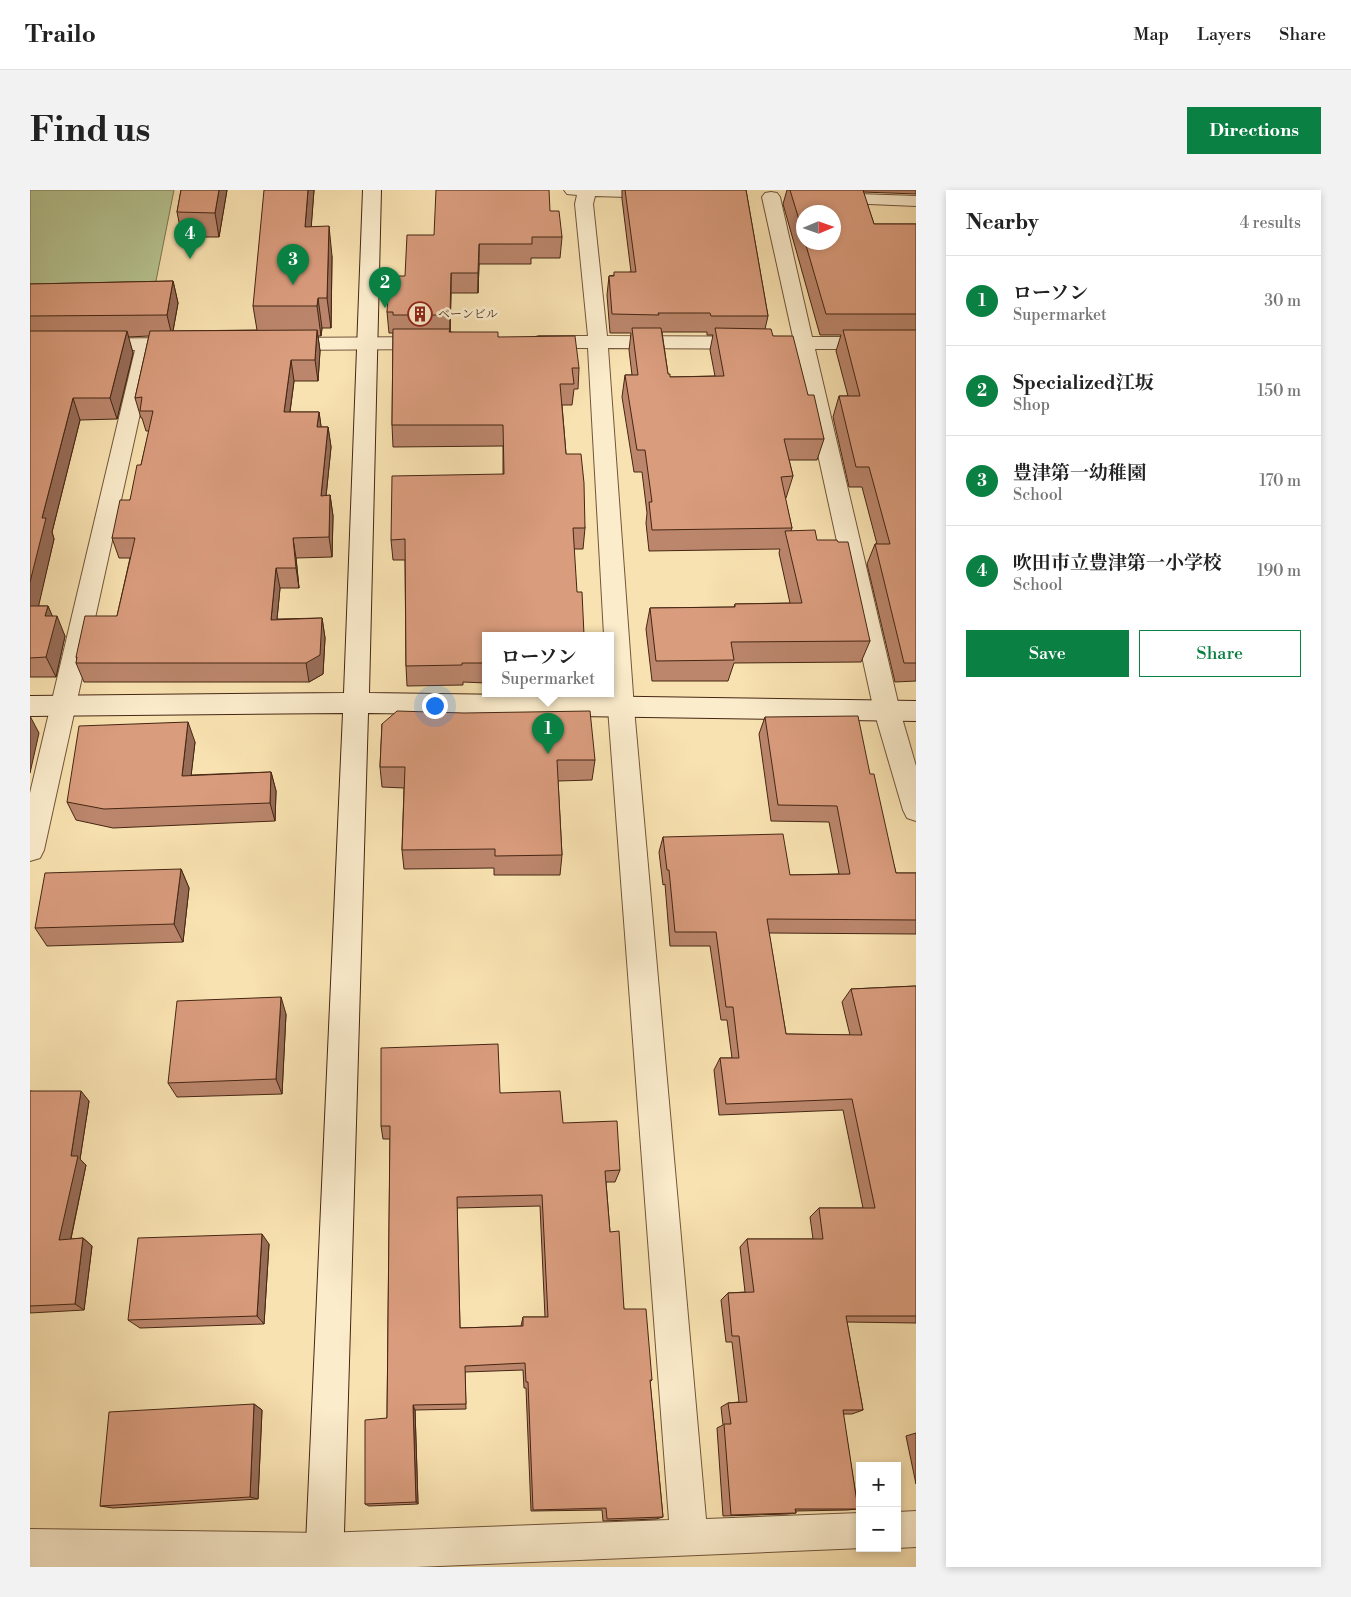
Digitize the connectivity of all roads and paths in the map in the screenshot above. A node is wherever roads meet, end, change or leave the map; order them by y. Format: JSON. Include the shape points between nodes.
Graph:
{"nodes":[{"id":1,"x":372,"y":190,"type":"edge"},
{"id":2,"x":573,"y":190,"type":"edge"},
{"id":3,"x":587,"y":190,"type":"edge"},
{"id":4,"x":674,"y":194,"type":"edge"},
{"id":5,"x":771,"y":197,"type":"dead end"},
{"id":6,"x":810,"y":198,"type":"edge"},
{"id":7,"x":916,"y":201,"type":"edge"},
{"id":8,"x":520,"y":342,"type":"edge"},
{"id":9,"x":598,"y":342,"type":"junction"},
{"id":10,"x":366,"y":343,"type":"junction"},
{"id":11,"x":453,"y":343,"type":"edge"},
{"id":12,"x":803,"y":343,"type":"junction"},
{"id":13,"x":916,"y":343,"type":"edge"},
{"id":14,"x":146,"y":344,"type":"junction"},
{"id":15,"x":203,"y":344,"type":"edge"},
{"id":16,"x":261,"y":344,"type":"edge"},
{"id":17,"x":30,"y":345,"type":"edge"},
{"id":18,"x":356,"y":704,"type":"junction"},
{"id":19,"x":30,"y":706,"type":"edge"},
{"id":20,"x":63,"y":706,"type":"junction"},
{"id":21,"x":621,"y":708,"type":"junction"},
{"id":22,"x":887,"y":711,"type":"junction"},
{"id":23,"x":916,"y":711,"type":"edge"},
{"id":24,"x":916,"y":810,"type":"edge"},
{"id":25,"x":30,"y":850,"type":"edge"},
{"id":26,"x":916,"y":1529,"type":"edge"},
{"id":27,"x":901,"y":1530,"type":"edge"},
{"id":28,"x":856,"y":1531,"type":"edge"},
{"id":29,"x":689,"y":1537,"type":"junction"},
{"id":30,"x":30,"y":1548,"type":"edge"},
{"id":31,"x":324,"y":1560,"type":"edge"}],
"edges":[{"from":1,"to":10,"type":"street"},
{"from":2,"to":3,"type":"street"},
{"from":3,"to":4,"type":"street"},
{"from":3,"to":9,"type":"street","via":[[584,204]]},
{"from":5,"to":12,"type":"street"},
{"from":6,"to":7,"type":"street"},
{"from":8,"to":9,"type":"street"},
{"from":9,"to":12,"type":"street"},
{"from":9,"to":21,"type":"street"},
{"from":10,"to":11,"type":"street"},
{"from":10,"to":16,"type":"street"},
{"from":10,"to":18,"type":"street"},
{"from":12,"to":13,"type":"street"},
{"from":12,"to":22,"type":"street"},
{"from":14,"to":15,"type":"street"},
{"from":14,"to":17,"type":"street"},
{"from":14,"to":20,"type":"street"},
{"from":18,"to":20,"type":"street"},
{"from":18,"to":21,"type":"street"},
{"from":18,"to":31,"type":"street"},
{"from":19,"to":20,"type":"street"},
{"from":20,"to":25,"type":"street"},
{"from":21,"to":22,"type":"street"},
{"from":21,"to":29,"type":"street"},
{"from":22,"to":23,"type":"street"},
{"from":22,"to":24,"type":"street"},
{"from":26,"to":27,"type":"street"},
{"from":28,"to":29,"type":"street"},
{"from":29,"to":31,"type":"street"},
{"from":30,"to":31,"type":"street"}]}
